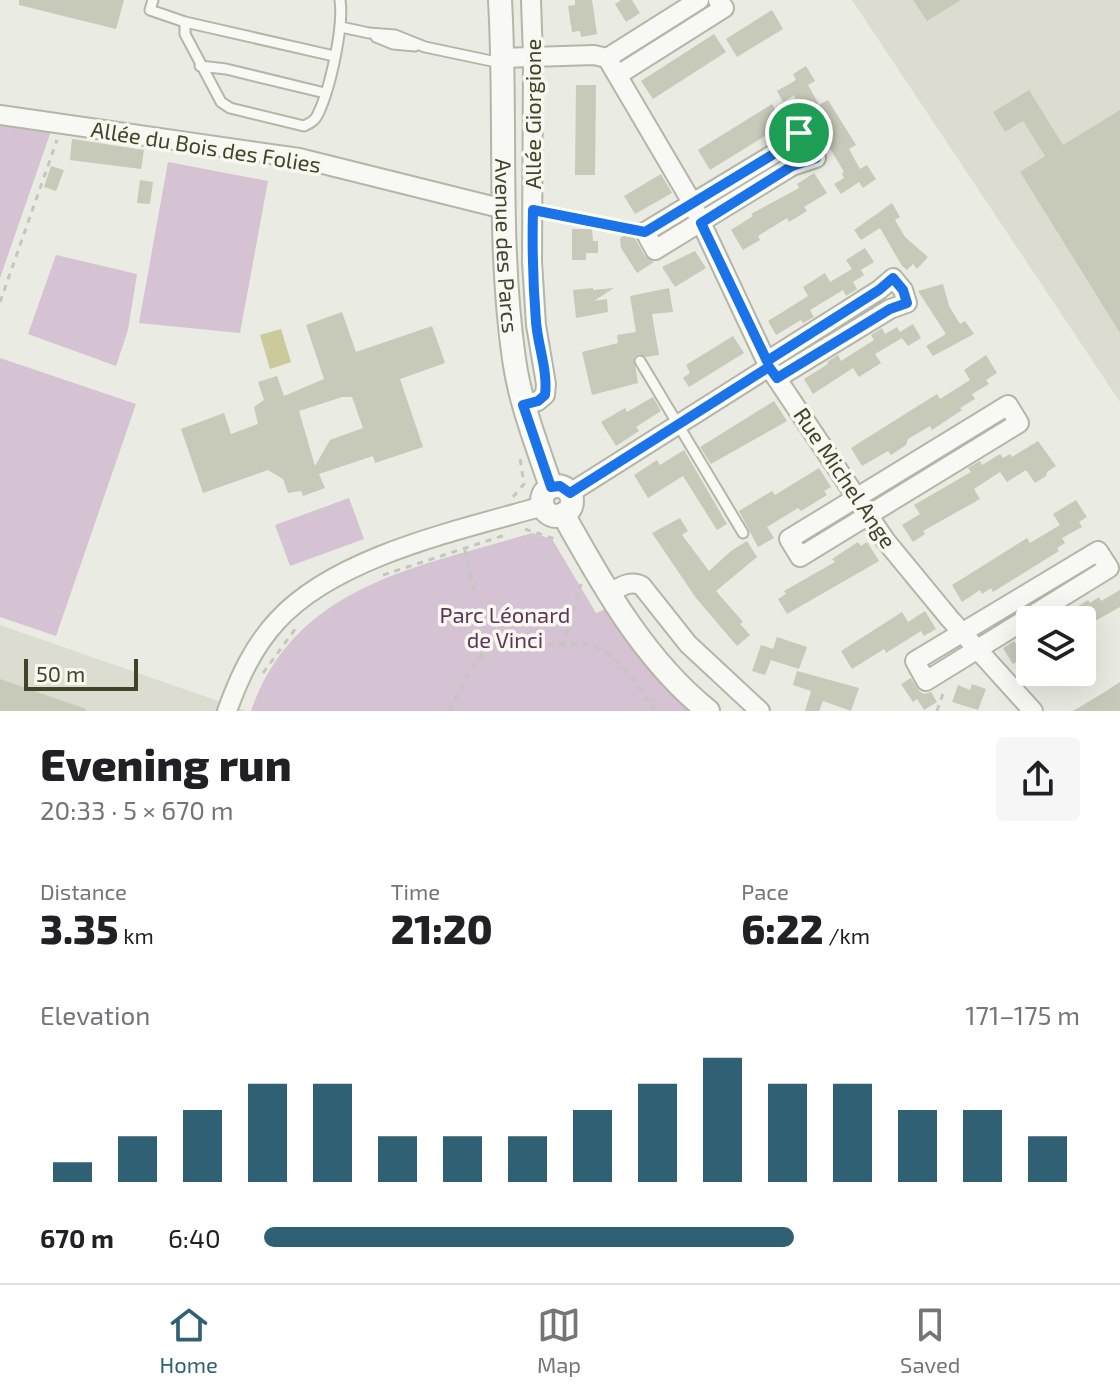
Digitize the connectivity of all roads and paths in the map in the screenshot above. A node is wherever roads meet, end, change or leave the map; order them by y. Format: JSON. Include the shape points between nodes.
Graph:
{"nodes":[{"id":1,"x":153,"y":0,"type":"edge"},
{"id":2,"x":340,"y":0,"type":"edge"},
{"id":3,"x":500,"y":0,"type":"edge"},
{"id":4,"x":531,"y":0,"type":"edge"},
{"id":5,"x":699,"y":0,"type":"edge"},
{"id":6,"x":718,"y":0,"type":"edge"},
{"id":7,"x":185,"y":22,"type":"junction"},
{"id":8,"x":341,"y":27,"type":"junction"},
{"id":9,"x":334,"y":56,"type":"junction"},
{"id":10,"x":533,"y":57,"type":"junction"},
{"id":11,"x":607,"y":58,"type":"junction"},
{"id":12,"x":503,"y":61,"type":"junction"},
{"id":13,"x":200,"y":66,"type":"junction"},
{"id":14,"x":618,"y":75,"type":"junction"},
{"id":15,"x":325,"y":93,"type":"junction"},
{"id":16,"x":0,"y":115,"type":"edge"},
{"id":17,"x":62,"y":125,"type":"junction"},
{"id":18,"x":692,"y":203,"type":"junction"},
{"id":19,"x":504,"y":209,"type":"junction"},
{"id":20,"x":533,"y":210,"type":"junction"},
{"id":21,"x":701,"y":223,"type":"junction"},
{"id":22,"x":645,"y":232,"type":"junction"},
{"id":23,"x":0,"y":302,"type":"edge"},
{"id":24,"x":640,"y":361,"type":"dead end"},
{"id":25,"x":771,"y":369,"type":"junction"},
{"id":26,"x":523,"y":405,"type":"junction"},
{"id":27,"x":677,"y":425,"type":"junction"},
{"id":28,"x":857,"y":498,"type":"junction"},
{"id":29,"x":556,"y":500,"type":"junction"},
{"id":30,"x":869,"y":515,"type":"junction"},
{"id":31,"x":743,"y":533,"type":"dead end"},
{"id":32,"x":509,"y":534,"type":"dead end"},
{"id":33,"x":465,"y":550,"type":"junction"},
{"id":34,"x":380,"y":576,"type":"dead end"},
{"id":35,"x":581,"y":584,"type":"dead end"},
{"id":36,"x":474,"y":590,"type":"dead end"},
{"id":37,"x":608,"y":594,"type":"junction"},
{"id":38,"x":302,"y":622,"type":"dead end"},
{"id":39,"x":963,"y":632,"type":"junction"},
{"id":40,"x":563,"y":646,"type":"junction"},
{"id":41,"x":978,"y":649,"type":"junction"},
{"id":42,"x":262,"y":675,"type":"dead end"},
{"id":43,"x":227,"y":711,"type":"edge"},
{"id":44,"x":450,"y":711,"type":"edge"},
{"id":45,"x":655,"y":711,"type":"edge"},
{"id":46,"x":708,"y":711,"type":"edge"},
{"id":47,"x":760,"y":711,"type":"edge"},
{"id":48,"x":1033,"y":711,"type":"edge"}],
"edges":[{"from":1,"to":7,"type":"lane","via":[[150,10]]},
{"from":2,"to":8,"type":"lane"},
{"from":3,"to":12,"type":"street","name":"Avenue des Parcs"},
{"from":4,"to":10,"type":"street","name":"Allée Giorgione"},
{"from":5,"to":11,"type":"street"},
{"from":6,"to":14,"type":"street","via":[[724,8]]},
{"from":7,"to":9,"type":"lane"},
{"from":7,"to":13,"type":"lane"},
{"from":8,"to":9,"type":"lane"},
{"from":8,"to":12,"type":"lane"},
{"from":9,"to":15,"type":"lane"},
{"from":10,"to":11,"type":"street"},
{"from":10,"to":12,"type":"street"},
{"from":10,"to":20,"type":"street","name":"Allée Giorgione"},
{"from":11,"to":14,"type":"street","name":"Rue Michel Ange"},
{"from":12,"to":19,"type":"street","name":"Avenue des Parcs"},
{"from":13,"to":15,"type":"lane"},
{"from":13,"to":15,"type":"lane","via":[[230,108],[304,126],[318,116]]},
{"from":14,"to":18,"type":"street","name":"Rue Michel Ange"},
{"from":16,"to":17,"type":"street","name":"Allée du Bois des Folies"},
{"from":17,"to":19,"type":"street","name":"Allée du Bois des Folies","via":[[299,158]]},
{"from":17,"to":23,"type":"path"},
{"from":18,"to":21,"type":"street","name":"Rue Michel Ange"},
{"from":18,"to":21,"type":"street","via":[[782,149],[799,133],[816,158],[792,166]]},
{"from":18,"to":22,"type":"street"},
{"from":19,"to":26,"type":"street","name":"Avenue des Parcs","via":[[505,267]]},
{"from":20,"to":22,"type":"path"},
{"from":20,"to":26,"type":"street","name":"Allée Giorgione","via":[[536,325],[546,384],[545,395]]},
{"from":21,"to":22,"type":"street","via":[[655,250]]},
{"from":21,"to":25,"type":"street","name":"Rue Michel Ange"},
{"from":24,"to":27,"type":"lane"},
{"from":25,"to":25,"type":"street","via":[[907,303],[903,290],[893,278]]},
{"from":25,"to":27,"type":"street"},
{"from":25,"to":28,"type":"street","name":"Rue Michel Ange"},
{"from":26,"to":29,"type":"street","name":"Avenue des Parcs"},
{"from":27,"to":29,"type":"street"},
{"from":27,"to":31,"type":"lane"},
{"from":28,"to":30,"type":"street","name":"Rue Michel Ange"},
{"from":28,"to":30,"type":"street","via":[[789,539],[800,557]]},
{"from":28,"to":30,"type":"street","via":[[1008,405],[1019,423]]},
{"from":29,"to":37,"type":"street","name":"Avenue des Parcs"},
{"from":29,"to":43,"type":"street","via":[[377,558],[320,585],[260,641]]},
{"from":30,"to":39,"type":"street","name":"Rue Michel Ange"},
{"from":32,"to":33,"type":"path"},
{"from":33,"to":34,"type":"path"},
{"from":33,"to":36,"type":"path"},
{"from":35,"to":40,"type":"path"},
{"from":37,"to":46,"type":"street","name":"Avenue des Parcs","via":[[648,650]]},
{"from":37,"to":47,"type":"street","via":[[629,583],[642,586],[688,644]]},
{"from":38,"to":42,"type":"path"},
{"from":39,"to":41,"type":"street","name":"Rue Michel Ange"},
{"from":39,"to":41,"type":"street","via":[[915,661],[926,681]]},
{"from":39,"to":41,"type":"street","via":[[1098,551],[1109,568]]},
{"from":40,"to":44,"type":"path","via":[[496,646],[485,651]]},
{"from":40,"to":45,"type":"path","via":[[596,646],[608,652]]},
{"from":41,"to":48,"type":"street","name":"Rue Michel Ange"}]}
